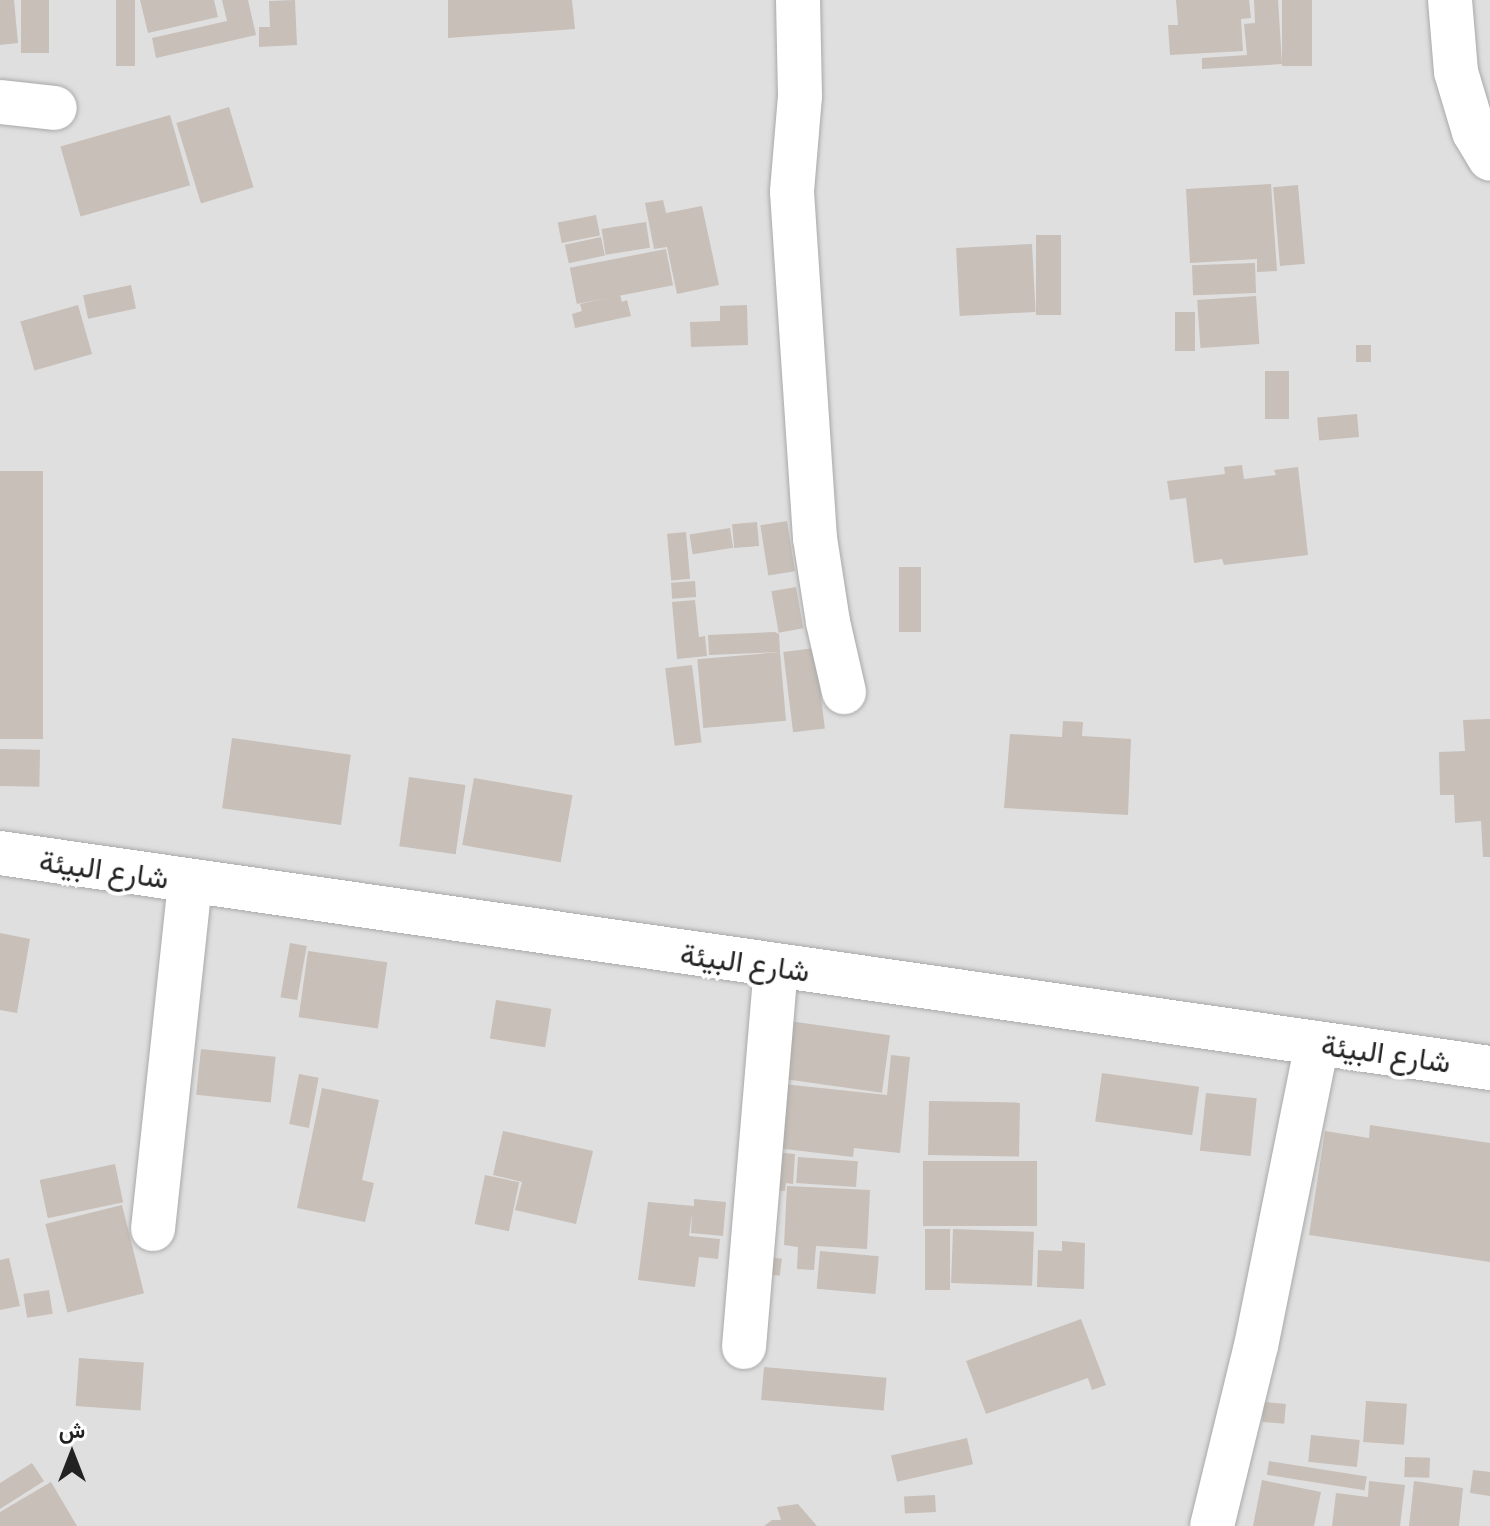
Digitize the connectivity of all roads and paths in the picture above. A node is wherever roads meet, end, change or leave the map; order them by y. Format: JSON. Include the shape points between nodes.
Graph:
{"nodes":[{"id":1,"x":798,"y":0,"type":"edge"},
{"id":2,"x":1450,"y":0,"type":"edge"},
{"id":3,"x":0,"y":102,"type":"edge"},
{"id":4,"x":55,"y":108,"type":"dead end"},
{"id":5,"x":1490,"y":159,"type":"edge"},
{"id":6,"x":844,"y":692,"type":"dead end"},
{"id":7,"x":0,"y":853,"type":"edge"},
{"id":8,"x":190,"y":882,"type":"junction"},
{"id":9,"x":776,"y":966,"type":"junction"},
{"id":10,"x":1317,"y":1043,"type":"junction"},
{"id":11,"x":1490,"y":1068,"type":"edge"},
{"id":12,"x":153,"y":1229,"type":"dead end"},
{"id":13,"x":744,"y":1347,"type":"dead end"},
{"id":14,"x":1212,"y":1526,"type":"edge"}],
"edges":[{"from":1,"to":6,"type":"street","via":[[800,96],[792,192],[802,349],[815,538]]},
{"from":2,"to":5,"type":"street","via":[[1456,72],[1474,132]]},
{"from":3,"to":4,"type":"street"},
{"from":7,"to":8,"type":"street","name":"شارع البيئة"},
{"from":8,"to":9,"type":"street","name":"شارع البيئة"},
{"from":8,"to":12,"type":"street"},
{"from":9,"to":10,"type":"street","name":"شارع البيئة"},
{"from":9,"to":13,"type":"street"},
{"from":10,"to":11,"type":"street","name":"شارع البيئة"},
{"from":10,"to":14,"type":"street","via":[[1256,1346]]}]}
